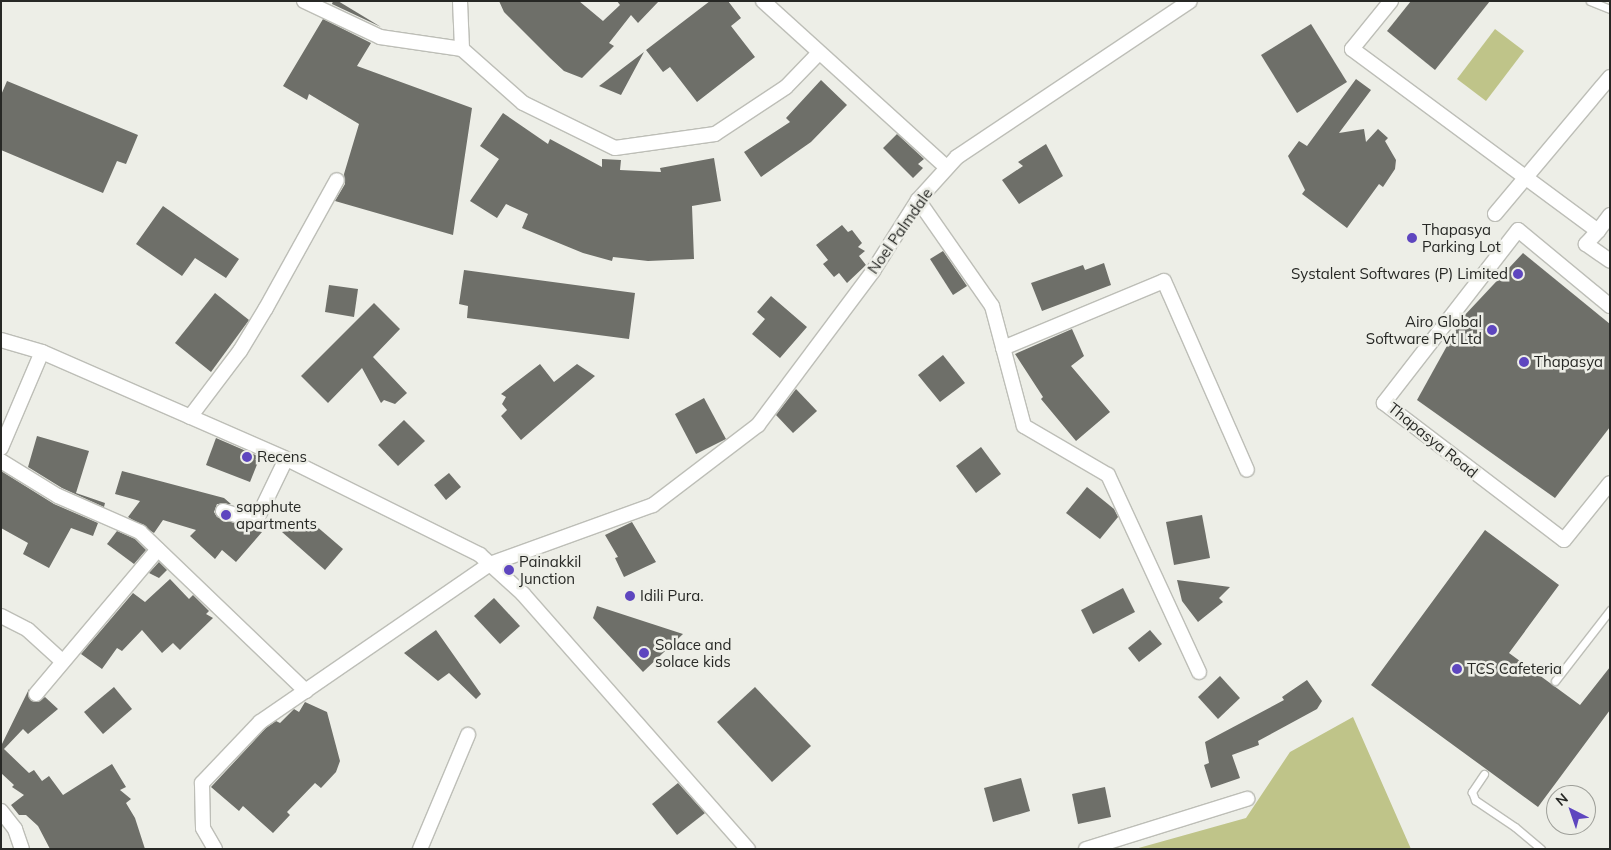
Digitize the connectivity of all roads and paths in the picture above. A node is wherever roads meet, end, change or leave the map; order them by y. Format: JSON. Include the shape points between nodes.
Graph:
{"nodes":[{"id":1,"x":304,"y":1,"type":"edge"},
{"id":2,"x":460,"y":1,"type":"edge"},
{"id":3,"x":1190,"y":1,"type":"edge"},
{"id":4,"x":1391,"y":1,"type":"edge"},
{"id":5,"x":1590,"y":1,"type":"edge"},
{"id":6,"x":771,"y":4,"type":"edge"},
{"id":7,"x":1610,"y":9,"type":"edge"},
{"id":8,"x":462,"y":49,"type":"junction"},
{"id":9,"x":818,"y":54,"type":"junction"},
{"id":10,"x":1610,"y":77,"type":"edge"},
{"id":11,"x":947,"y":168,"type":"junction"},
{"id":12,"x":1527,"y":178,"type":"junction"},
{"id":13,"x":336,"y":180,"type":"dead end"},
{"id":14,"x":918,"y":200,"type":"junction"},
{"id":15,"x":1494,"y":214,"type":"dead end"},
{"id":16,"x":1610,"y":215,"type":"edge"},
{"id":17,"x":1598,"y":231,"type":"junction"},
{"id":18,"x":1610,"y":261,"type":"edge"},
{"id":19,"x":1607,"y":300,"type":"edge"},
{"id":20,"x":1,"y":340,"type":"edge"},
{"id":21,"x":1003,"y":348,"type":"junction"},
{"id":22,"x":42,"y":352,"type":"junction"},
{"id":23,"x":190,"y":417,"type":"junction"},
{"id":24,"x":1,"y":448,"type":"edge"},
{"id":25,"x":286,"y":459,"type":"junction"},
{"id":26,"x":1,"y":461,"type":"edge"},
{"id":27,"x":1247,"y":470,"type":"dead end"},
{"id":28,"x":1610,"y":483,"type":"edge"},
{"id":29,"x":223,"y":511,"type":"dead end"},
{"id":30,"x":158,"y":549,"type":"junction"},
{"id":31,"x":490,"y":564,"type":"junction"},
{"id":32,"x":1610,"y":610,"type":"edge"},
{"id":33,"x":1,"y":616,"type":"edge"},
{"id":34,"x":63,"y":662,"type":"junction"},
{"id":35,"x":1199,"y":672,"type":"dead end"},
{"id":36,"x":1555,"y":682,"type":"dead end"},
{"id":37,"x":306,"y":691,"type":"junction"},
{"id":38,"x":36,"y":694,"type":"dead end"},
{"id":39,"x":468,"y":735,"type":"dead end"},
{"id":40,"x":1484,"y":774,"type":"dead end"},
{"id":41,"x":1247,"y":799,"type":"dead end"},
{"id":42,"x":1,"y":811,"type":"edge"},
{"id":43,"x":15,"y":829,"type":"junction"},
{"id":44,"x":1,"y":832,"type":"edge"},
{"id":45,"x":22,"y":849,"type":"edge"},
{"id":46,"x":216,"y":849,"type":"edge"},
{"id":47,"x":420,"y":849,"type":"edge"},
{"id":48,"x":748,"y":849,"type":"edge"},
{"id":49,"x":1086,"y":849,"type":"edge"},
{"id":50,"x":1541,"y":849,"type":"edge"}],
"edges":[{"from":1,"to":8,"type":"street","via":[[380,37]]},
{"from":2,"to":8,"type":"street"},
{"from":3,"to":11,"type":"street","name":"Noel Palmdale","via":[[1031,105]]},
{"from":4,"to":12,"type":"street","via":[[1352,49]]},
{"from":5,"to":7,"type":"lane"},
{"from":6,"to":9,"type":"street"},
{"from":8,"to":9,"type":"street","via":[[523,103],[615,148],[715,134],[786,87]]},
{"from":9,"to":11,"type":"street"},
{"from":10,"to":12,"type":"street"},
{"from":11,"to":14,"type":"street","name":"Noel Palmdale"},
{"from":12,"to":15,"type":"street"},
{"from":12,"to":17,"type":"street"},
{"from":13,"to":23,"type":"street","via":[[240,351]]},
{"from":14,"to":21,"type":"street","via":[[992,306]]},
{"from":14,"to":31,"type":"street","name":"Noel Palmdale","via":[[873,271],[758,424],[653,506]]},
{"from":16,"to":17,"type":"street"},
{"from":17,"to":18,"type":"street","via":[[1586,244]]},
{"from":19,"to":28,"type":"street","name":"Thapasya Road","via":[[1518,230],[1384,403],[1564,540]]},
{"from":20,"to":22,"type":"street"},
{"from":21,"to":27,"type":"street","via":[[1164,280]]},
{"from":21,"to":35,"type":"street","via":[[1024,426],[1108,474]]},
{"from":22,"to":23,"type":"street"},
{"from":22,"to":24,"type":"street"},
{"from":23,"to":25,"type":"street"},
{"from":25,"to":29,"type":"street","via":[[256,522]]},
{"from":25,"to":31,"type":"street","via":[[480,555]]},
{"from":26,"to":30,"type":"street","via":[[58,496],[140,532]]},
{"from":30,"to":34,"type":"street"},
{"from":30,"to":37,"type":"street"},
{"from":31,"to":37,"type":"street","name":"Noel Palmdale"},
{"from":31,"to":48,"type":"street","via":[[523,594]]},
{"from":32,"to":36,"type":"lane"},
{"from":33,"to":34,"type":"street","via":[[28,630]]},
{"from":34,"to":38,"type":"street"},
{"from":37,"to":46,"type":"street","name":"Noel Palmdale","via":[[260,722],[202,783],[202,828]]},
{"from":39,"to":47,"type":"street"},
{"from":40,"to":50,"type":"lane","via":[[1472,792],[1475,800]]},
{"from":41,"to":49,"type":"street"},
{"from":42,"to":43,"type":"street"},
{"from":43,"to":44,"type":"street"},
{"from":43,"to":45,"type":"street"}]}
